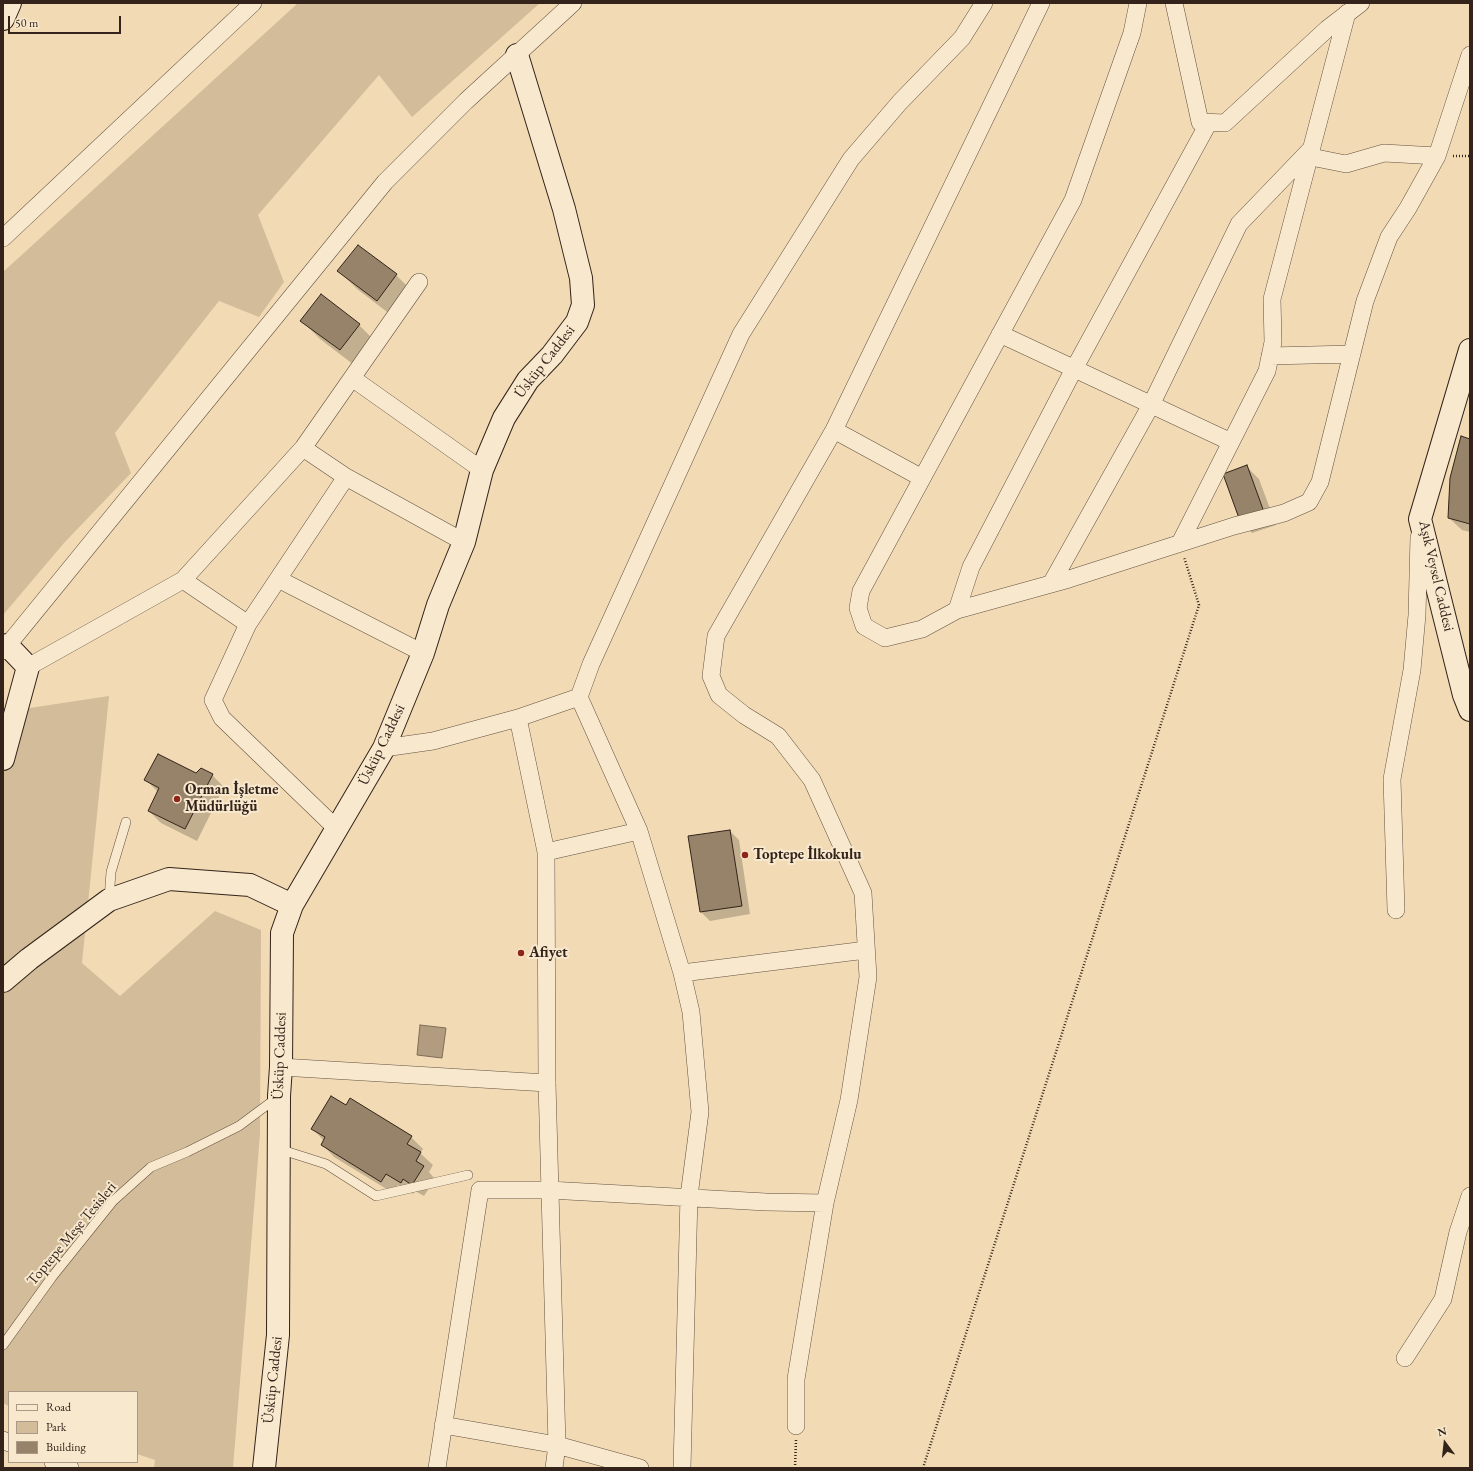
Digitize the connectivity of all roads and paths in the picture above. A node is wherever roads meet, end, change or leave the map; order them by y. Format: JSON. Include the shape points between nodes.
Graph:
{"nodes":[{"id":1,"x":10,"y":3,"type":"edge"},
{"id":2,"x":253,"y":3,"type":"edge"},
{"id":3,"x":574,"y":3,"type":"edge"},
{"id":4,"x":984,"y":3,"type":"edge"},
{"id":5,"x":1041,"y":3,"type":"edge"},
{"id":6,"x":1138,"y":3,"type":"edge"},
{"id":7,"x":1174,"y":3,"type":"edge"},
{"id":8,"x":1353,"y":7,"type":"edge"},
{"id":9,"x":3,"y":19,"type":"edge"},
{"id":10,"x":517,"y":55,"type":"junction"},
{"id":11,"x":1470,"y":55,"type":"edge"},
{"id":12,"x":1209,"y":122,"type":"junction"},
{"id":13,"x":1312,"y":151,"type":"junction"},
{"id":14,"x":1437,"y":156,"type":"junction"},
{"id":15,"x":3,"y":238,"type":"edge"},
{"id":16,"x":420,"y":282,"type":"dead end"},
{"id":17,"x":1000,"y":334,"type":"junction"},
{"id":18,"x":1470,"y":350,"type":"edge"},
{"id":19,"x":1352,"y":354,"type":"junction"},
{"id":20,"x":1270,"y":356,"type":"junction"},
{"id":21,"x":1074,"y":369,"type":"junction"},
{"id":22,"x":352,"y":378,"type":"junction"},
{"id":23,"x":1151,"y":405,"type":"junction"},
{"id":24,"x":834,"y":430,"type":"junction"},
{"id":25,"x":1231,"y":442,"type":"junction"},
{"id":26,"x":303,"y":448,"type":"junction"},
{"id":27,"x":482,"y":470,"type":"junction"},
{"id":28,"x":346,"y":477,"type":"junction"},
{"id":29,"x":922,"y":478,"type":"junction"},
{"id":30,"x":1420,"y":519,"type":"junction"},
{"id":31,"x":464,"y":542,"type":"junction"},
{"id":32,"x":1180,"y":544,"type":"junction"},
{"id":33,"x":278,"y":579,"type":"junction"},
{"id":34,"x":183,"y":580,"type":"junction"},
{"id":35,"x":1051,"y":584,"type":"junction"},
{"id":36,"x":957,"y":610,"type":"junction"},
{"id":37,"x":248,"y":624,"type":"junction"},
{"id":38,"x":5,"y":648,"type":"edge"},
{"id":39,"x":423,"y":653,"type":"junction"},
{"id":40,"x":28,"y":667,"type":"junction"},
{"id":41,"x":579,"y":698,"type":"junction"},
{"id":42,"x":1470,"y":710,"type":"edge"},
{"id":43,"x":518,"y":718,"type":"junction"},
{"id":44,"x":384,"y":748,"type":"junction"},
{"id":45,"x":3,"y":759,"type":"edge"},
{"id":46,"x":126,"y":822,"type":"dead end"},
{"id":47,"x":338,"y":830,"type":"junction"},
{"id":48,"x":639,"y":831,"type":"junction"},
{"id":49,"x":546,"y":852,"type":"junction"},
{"id":50,"x":109,"y":900,"type":"junction"},
{"id":51,"x":292,"y":905,"type":"junction"},
{"id":52,"x":1396,"y":910,"type":"dead end"},
{"id":53,"x":866,"y":950,"type":"junction"},
{"id":54,"x":682,"y":973,"type":"junction"},
{"id":55,"x":3,"y":981,"type":"edge"},
{"id":56,"x":281,"y":1067,"type":"junction"},
{"id":57,"x":547,"y":1083,"type":"junction"},
{"id":58,"x":279,"y":1096,"type":"junction"},
{"id":59,"x":279,"y":1149,"type":"junction"},
{"id":60,"x":468,"y":1175,"type":"dead end"},
{"id":61,"x":549,"y":1190,"type":"junction"},
{"id":62,"x":689,"y":1196,"type":"junction"},
{"id":63,"x":1470,"y":1196,"type":"edge"},
{"id":64,"x":825,"y":1203,"type":"junction"},
{"id":65,"x":3,"y":1345,"type":"edge"},
{"id":66,"x":1405,"y":1358,"type":"dead end"},
{"id":67,"x":443,"y":1425,"type":"junction"},
{"id":68,"x":796,"y":1426,"type":"joint"},
{"id":69,"x":557,"y":1444,"type":"junction"},
{"id":70,"x":56,"y":1463,"type":"edge"},
{"id":71,"x":70,"y":1468,"type":"edge"},
{"id":72,"x":264,"y":1468,"type":"edge"},
{"id":73,"x":437,"y":1468,"type":"edge"},
{"id":74,"x":554,"y":1468,"type":"edge"},
{"id":75,"x":640,"y":1468,"type":"edge"},
{"id":76,"x":682,"y":1468,"type":"edge"},
{"id":77,"x":795,"y":1468,"type":"edge"},
{"id":78,"x":923,"y":1468,"type":"edge"}],
"edges":[{"from":1,"to":9,"type":"street"},
{"from":2,"to":15,"type":"street"},
{"from":3,"to":10,"type":"street"},
{"from":4,"to":41,"type":"street","via":[[962,38],[900,102],[851,159],[741,334],[591,664]]},
{"from":5,"to":24,"type":"street"},
{"from":6,"to":17,"type":"street","via":[[1132,33],[1073,200]]},
{"from":7,"to":12,"type":"street","via":[[1200,122]]},
{"from":8,"to":12,"type":"street","via":[[1225,123]]},
{"from":8,"to":13,"type":"street"},
{"from":10,"to":27,"type":"street","name":"Üsküp Caddesi","via":[[564,209],[581,278],[583,305],[577,322],[552,355],[528,380],[504,418]]},
{"from":10,"to":38,"type":"street","via":[[466,101],[385,182]]},
{"from":11,"to":14,"type":"street"},
{"from":12,"to":21,"type":"street"},
{"from":13,"to":14,"type":"street","via":[[1346,164],[1384,153]]},
{"from":13,"to":20,"type":"street","via":[[1272,299],[1273,342]]},
{"from":13,"to":23,"type":"street","via":[[1239,224]]},
{"from":14,"to":19,"type":"street","via":[[1389,237],[1365,300]]},
{"from":16,"to":22,"type":"street"},
{"from":17,"to":21,"type":"street"},
{"from":17,"to":29,"type":"street"},
{"from":18,"to":30,"type":"street","name":"Aşık Veysel Caddesi"},
{"from":19,"to":20,"type":"street"},
{"from":19,"to":32,"type":"street","via":[[1320,482],[1309,502],[1284,513]]},
{"from":20,"to":25,"type":"street","via":[[1267,371]]},
{"from":21,"to":23,"type":"street"},
{"from":21,"to":36,"type":"street","via":[[972,566]]},
{"from":22,"to":26,"type":"street"},
{"from":22,"to":27,"type":"street"},
{"from":23,"to":25,"type":"street"},
{"from":23,"to":35,"type":"street"},
{"from":24,"to":29,"type":"street"},
{"from":24,"to":53,"type":"street","via":[[716,636],[711,676],[719,695],[744,715],[778,736],[812,780],[863,893]]},
{"from":25,"to":32,"type":"street"},
{"from":26,"to":28,"type":"street"},
{"from":26,"to":34,"type":"street"},
{"from":27,"to":31,"type":"street","name":"Üsküp Caddesi"},
{"from":28,"to":31,"type":"street"},
{"from":28,"to":33,"type":"street"},
{"from":29,"to":36,"type":"street","via":[[861,591],[858,608],[864,626],[885,638],[922,629]]},
{"from":30,"to":42,"type":"street","name":"Aşık Veysel Caddesi","via":[[1464,695]]},
{"from":30,"to":52,"type":"street","via":[[1418,615],[1392,779]]},
{"from":31,"to":39,"type":"street","name":"Üsküp Caddesi","via":[[438,605]]},
{"from":32,"to":35,"type":"street"},
{"from":32,"to":78,"type":"path","via":[[1199,605]]},
{"from":33,"to":37,"type":"street"},
{"from":33,"to":39,"type":"street"},
{"from":34,"to":37,"type":"street"},
{"from":34,"to":40,"type":"street"},
{"from":35,"to":36,"type":"street"},
{"from":37,"to":47,"type":"street","via":[[213,700],[222,718]]},
{"from":38,"to":40,"type":"street"},
{"from":39,"to":44,"type":"street","name":"Üsküp Caddesi"},
{"from":40,"to":45,"type":"street"},
{"from":41,"to":43,"type":"street"},
{"from":41,"to":48,"type":"street"},
{"from":43,"to":44,"type":"street","via":[[433,741]]},
{"from":43,"to":49,"type":"street"},
{"from":44,"to":47,"type":"street","name":"Üsküp Caddesi"},
{"from":46,"to":50,"type":"lane","via":[[111,872]]},
{"from":47,"to":51,"type":"street","name":"Üsküp Caddesi"},
{"from":48,"to":49,"type":"street"},
{"from":48,"to":54,"type":"street"},
{"from":49,"to":57,"type":"street"},
{"from":50,"to":51,"type":"street","via":[[169,879],[250,885]]},
{"from":50,"to":55,"type":"street"},
{"from":51,"to":56,"type":"street","name":"Üsküp Caddesi","via":[[282,933]]},
{"from":53,"to":54,"type":"street"},
{"from":53,"to":64,"type":"street","via":[[868,977],[849,1100]]},
{"from":54,"to":62,"type":"street","via":[[691,1012],[700,1112]]},
{"from":56,"to":57,"type":"street"},
{"from":56,"to":58,"type":"street","name":"Üsküp Caddesi"},
{"from":57,"to":61,"type":"street"},
{"from":58,"to":59,"type":"street","name":"Üsküp Caddesi"},
{"from":58,"to":65,"type":"lane","name":"Toptepe Meşe Tesisleri","via":[[239,1126],[152,1167],[113,1201],[52,1277]]},
{"from":59,"to":60,"type":"lane","via":[[326,1164],[376,1196]]},
{"from":59,"to":72,"type":"street","name":"Üsküp Caddesi","via":[[278,1335]]},
{"from":61,"to":62,"type":"street"},
{"from":61,"to":67,"type":"street","via":[[480,1190]]},
{"from":61,"to":69,"type":"street"},
{"from":62,"to":64,"type":"street","via":[[766,1202]]},
{"from":62,"to":76,"type":"street"},
{"from":63,"to":66,"type":"street","via":[[1458,1232],[1443,1299]]},
{"from":64,"to":68,"type":"street","via":[[796,1379]]},
{"from":67,"to":69,"type":"street"},
{"from":67,"to":73,"type":"street"},
{"from":68,"to":77,"type":"path"},
{"from":69,"to":74,"type":"street"},
{"from":69,"to":75,"type":"street"},
{"from":70,"to":71,"type":"street"}]}
